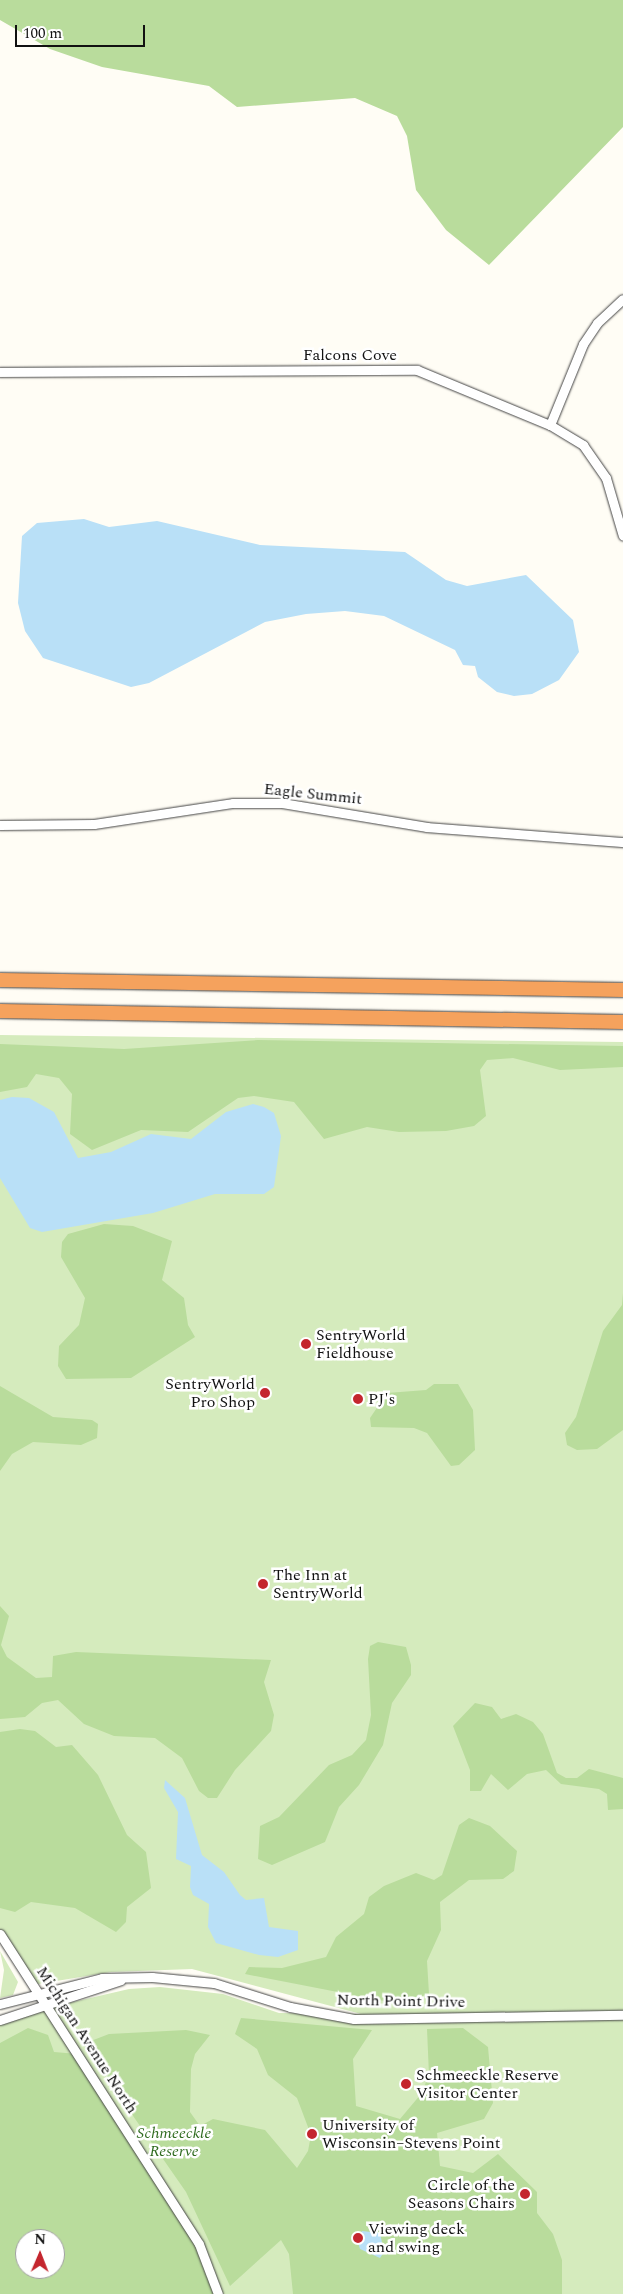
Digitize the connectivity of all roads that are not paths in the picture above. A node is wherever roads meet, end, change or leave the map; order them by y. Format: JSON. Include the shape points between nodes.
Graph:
{"nodes":[{"id":1,"x":623,"y":299,"type":"edge"},
{"id":2,"x":0,"y":372,"type":"edge"},
{"id":3,"x":550,"y":425,"type":"junction"},
{"id":4,"x":623,"y":536,"type":"edge"},
{"id":5,"x":0,"y":825,"type":"edge"},
{"id":6,"x":623,"y":842,"type":"edge"},
{"id":7,"x":0,"y":980,"type":"edge"},
{"id":8,"x":623,"y":990,"type":"edge"},
{"id":9,"x":0,"y":1011,"type":"edge"},
{"id":10,"x":623,"y":1022,"type":"edge"},
{"id":11,"x":0,"y":1934,"type":"edge"},
{"id":12,"x":123,"y":1979,"type":"junction"},
{"id":13,"x":38,"y":1995,"type":"junction"},
{"id":14,"x":0,"y":2004,"type":"edge"},
{"id":15,"x":46,"y":2006,"type":"junction"},
{"id":16,"x":623,"y":2015,"type":"edge"},
{"id":17,"x":0,"y":2020,"type":"edge"},
{"id":18,"x":218,"y":2294,"type":"edge"}],
"edges":[{"from":1,"to":3,"type":"street","via":[[597,323],[583,344]]},
{"from":2,"to":3,"type":"street","name":"Falcons Cove","via":[[417,370]]},
{"from":3,"to":4,"type":"street","name":"Falcons Cove","via":[[590,454],[606,478]]},
{"from":5,"to":6,"type":"street","name":"Eagle Summit","via":[[94,824],[233,803],[282,803],[428,827]]},
{"from":7,"to":8,"type":"highway"},
{"from":9,"to":10,"type":"highway"},
{"from":11,"to":13,"type":"street","name":"Michigan Avenue North"},
{"from":12,"to":13,"type":"street","name":"North Point Drive","via":[[83,1982]]},
{"from":12,"to":15,"type":"street","name":"North Point Drive"},
{"from":12,"to":16,"type":"street","name":"North Point Drive","via":[[214,1983],[290,2008],[354,2018]]},
{"from":13,"to":14,"type":"street","name":"North Point Drive"},
{"from":13,"to":15,"type":"street","name":"Michigan Avenue North"},
{"from":15,"to":17,"type":"street","name":"North Point Drive"},
{"from":15,"to":18,"type":"street","name":"Michigan Avenue North","via":[[199,2244]]}]}
